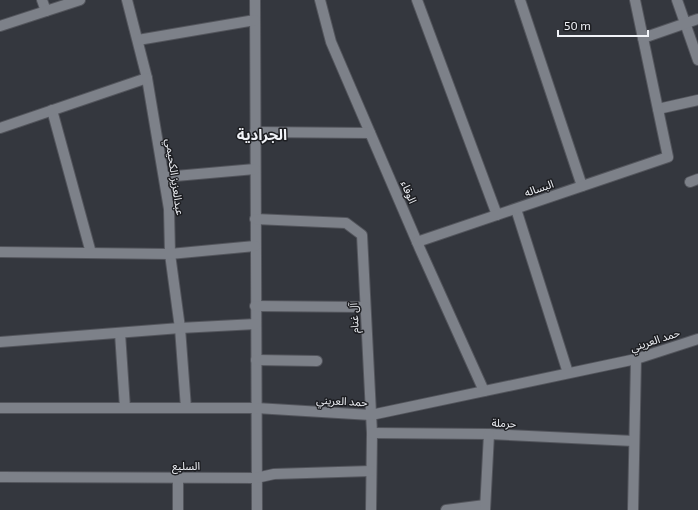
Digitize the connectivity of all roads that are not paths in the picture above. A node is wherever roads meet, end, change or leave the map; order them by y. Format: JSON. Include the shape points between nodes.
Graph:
{"nodes":[{"id":1,"x":42,"y":0,"type":"edge"},
{"id":2,"x":80,"y":0,"type":"edge"},
{"id":3,"x":128,"y":0,"type":"edge"},
{"id":4,"x":255,"y":0,"type":"edge"},
{"id":5,"x":320,"y":0,"type":"edge"},
{"id":6,"x":417,"y":0,"type":"edge"},
{"id":7,"x":520,"y":0,"type":"edge"},
{"id":8,"x":635,"y":0,"type":"edge"},
{"id":9,"x":677,"y":0,"type":"edge"},
{"id":10,"x":46,"y":11,"type":"junction"},
{"id":11,"x":698,"y":19,"type":"edge"},
{"id":12,"x":255,"y":20,"type":"junction"},
{"id":13,"x":686,"y":24,"type":"junction"},
{"id":14,"x":0,"y":26,"type":"edge"},
{"id":15,"x":643,"y":38,"type":"junction"},
{"id":16,"x":138,"y":40,"type":"junction"},
{"id":17,"x":698,"y":60,"type":"edge"},
{"id":18,"x":147,"y":78,"type":"junction"},
{"id":19,"x":698,"y":100,"type":"edge"},
{"id":20,"x":658,"y":109,"type":"junction"},
{"id":21,"x":52,"y":110,"type":"junction"},
{"id":22,"x":0,"y":128,"type":"edge"},
{"id":23,"x":255,"y":132,"type":"junction"},
{"id":24,"x":370,"y":133,"type":"junction"},
{"id":25,"x":255,"y":169,"type":"junction"},
{"id":26,"x":164,"y":177,"type":"junction"},
{"id":27,"x":582,"y":186,"type":"junction"},
{"id":28,"x":516,"y":209,"type":"junction"},
{"id":29,"x":498,"y":215,"type":"junction"},
{"id":30,"x":255,"y":219,"type":"junction"},
{"id":31,"x":417,"y":242,"type":"junction"},
{"id":32,"x":255,"y":246,"type":"junction"},
{"id":33,"x":0,"y":252,"type":"edge"},
{"id":34,"x":92,"y":253,"type":"junction"},
{"id":35,"x":170,"y":254,"type":"junction"},
{"id":36,"x":256,"y":306,"type":"junction"},
{"id":37,"x":366,"y":307,"type":"junction"},
{"id":38,"x":256,"y":324,"type":"junction"},
{"id":39,"x":180,"y":328,"type":"junction"},
{"id":40,"x":120,"y":333,"type":"junction"},
{"id":41,"x":698,"y":339,"type":"edge"},
{"id":42,"x":0,"y":342,"type":"edge"},
{"id":43,"x":636,"y":359,"type":"junction"},
{"id":44,"x":256,"y":360,"type":"junction"},
{"id":45,"x":317,"y":361,"type":"dead end"},
{"id":46,"x":568,"y":373,"type":"junction"},
{"id":47,"x":484,"y":391,"type":"junction"},
{"id":48,"x":0,"y":408,"type":"edge"},
{"id":49,"x":125,"y":408,"type":"junction"},
{"id":50,"x":186,"y":408,"type":"junction"},
{"id":51,"x":256,"y":408,"type":"junction"},
{"id":52,"x":370,"y":415,"type":"junction"},
{"id":53,"x":372,"y":433,"type":"junction"},
{"id":54,"x":489,"y":434,"type":"junction"},
{"id":55,"x":634,"y":440,"type":"junction"},
{"id":56,"x":371,"y":471,"type":"junction"},
{"id":57,"x":0,"y":477,"type":"edge"},
{"id":58,"x":178,"y":478,"type":"junction"},
{"id":59,"x":256,"y":478,"type":"junction"},
{"id":60,"x":485,"y":508,"type":"edge"},
{"id":61,"x":178,"y":510,"type":"edge"},
{"id":62,"x":256,"y":510,"type":"edge"},
{"id":63,"x":371,"y":510,"type":"edge"},
{"id":64,"x":446,"y":510,"type":"edge"},
{"id":65,"x":634,"y":510,"type":"edge"}],
"edges":[{"from":1,"to":10,"type":"street"},
{"from":2,"to":10,"type":"street"},
{"from":3,"to":16,"type":"street","name":"عبدالعزيز الكحيمي"},
{"from":4,"to":12,"type":"street"},
{"from":5,"to":24,"type":"street","name":"الوفاء","via":[[331,42]]},
{"from":6,"to":29,"type":"street"},
{"from":7,"to":27,"type":"street"},
{"from":8,"to":15,"type":"street"},
{"from":9,"to":13,"type":"street"},
{"from":10,"to":14,"type":"street"},
{"from":11,"to":13,"type":"street"},
{"from":12,"to":16,"type":"street"},
{"from":12,"to":23,"type":"street"},
{"from":13,"to":15,"type":"street"},
{"from":13,"to":17,"type":"street"},
{"from":15,"to":20,"type":"street"},
{"from":16,"to":18,"type":"street","name":"عبدالعزيز الكحيمي"},
{"from":18,"to":21,"type":"street"},
{"from":18,"to":26,"type":"street","name":"عبدالعزيز الكحيمي"},
{"from":19,"to":20,"type":"street"},
{"from":20,"to":27,"type":"street","name":"البساله","via":[[668,157]]},
{"from":21,"to":22,"type":"street"},
{"from":21,"to":34,"type":"street"},
{"from":23,"to":24,"type":"street"},
{"from":23,"to":25,"type":"street"},
{"from":24,"to":31,"type":"street","name":"الوفاء"},
{"from":25,"to":26,"type":"street"},
{"from":25,"to":30,"type":"street"},
{"from":26,"to":35,"type":"street","name":"عبدالعزيز الكحيمي","via":[[169,209]]},
{"from":27,"to":28,"type":"street","name":"البساله"},
{"from":28,"to":29,"type":"street","name":"البساله"},
{"from":28,"to":46,"type":"street"},
{"from":29,"to":31,"type":"street","name":"البساله"},
{"from":30,"to":32,"type":"street"},
{"from":30,"to":37,"type":"street","name":"آل غنام","via":[[346,223],[362,235]]},
{"from":31,"to":47,"type":"street","name":"الوفاء"},
{"from":32,"to":35,"type":"street"},
{"from":32,"to":36,"type":"street"},
{"from":33,"to":34,"type":"street"},
{"from":34,"to":35,"type":"street"},
{"from":35,"to":39,"type":"street","name":"عبدالعزيز الكحيمي"},
{"from":36,"to":37,"type":"street"},
{"from":36,"to":38,"type":"street"},
{"from":37,"to":52,"type":"street","name":"آل غنام"},
{"from":38,"to":39,"type":"street"},
{"from":38,"to":44,"type":"street"},
{"from":39,"to":40,"type":"street"},
{"from":39,"to":50,"type":"street","name":"عبدالعزيز الكحيمي"},
{"from":40,"to":42,"type":"street"},
{"from":40,"to":49,"type":"street"},
{"from":41,"to":43,"type":"street","name":"حمد العريني"},
{"from":43,"to":46,"type":"street","name":"حمد العريني"},
{"from":43,"to":55,"type":"street"},
{"from":44,"to":45,"type":"street"},
{"from":44,"to":51,"type":"street"},
{"from":46,"to":47,"type":"street","name":"حمد العريني"},
{"from":47,"to":52,"type":"street","name":"حمد العريني"},
{"from":48,"to":49,"type":"street","name":"حمد العريني"},
{"from":49,"to":50,"type":"street","name":"حمد العريني"},
{"from":50,"to":51,"type":"street","name":"حمد العريني"},
{"from":51,"to":52,"type":"street","name":"حمد العريني"},
{"from":51,"to":59,"type":"street"},
{"from":52,"to":53,"type":"street","name":"آل غنام"},
{"from":53,"to":54,"type":"street","name":"حرملة"},
{"from":53,"to":56,"type":"street","name":"آل غنام"},
{"from":54,"to":55,"type":"street","name":"حرملة"},
{"from":54,"to":60,"type":"street"},
{"from":55,"to":65,"type":"street"},
{"from":56,"to":59,"type":"street","name":"السليع","via":[[274,474]]},
{"from":56,"to":63,"type":"street","name":"آل غنام"},
{"from":57,"to":58,"type":"street","name":"السليع"},
{"from":58,"to":59,"type":"street","name":"السليع"},
{"from":58,"to":61,"type":"street"},
{"from":59,"to":62,"type":"street"},
{"from":60,"to":64,"type":"street"}]}
